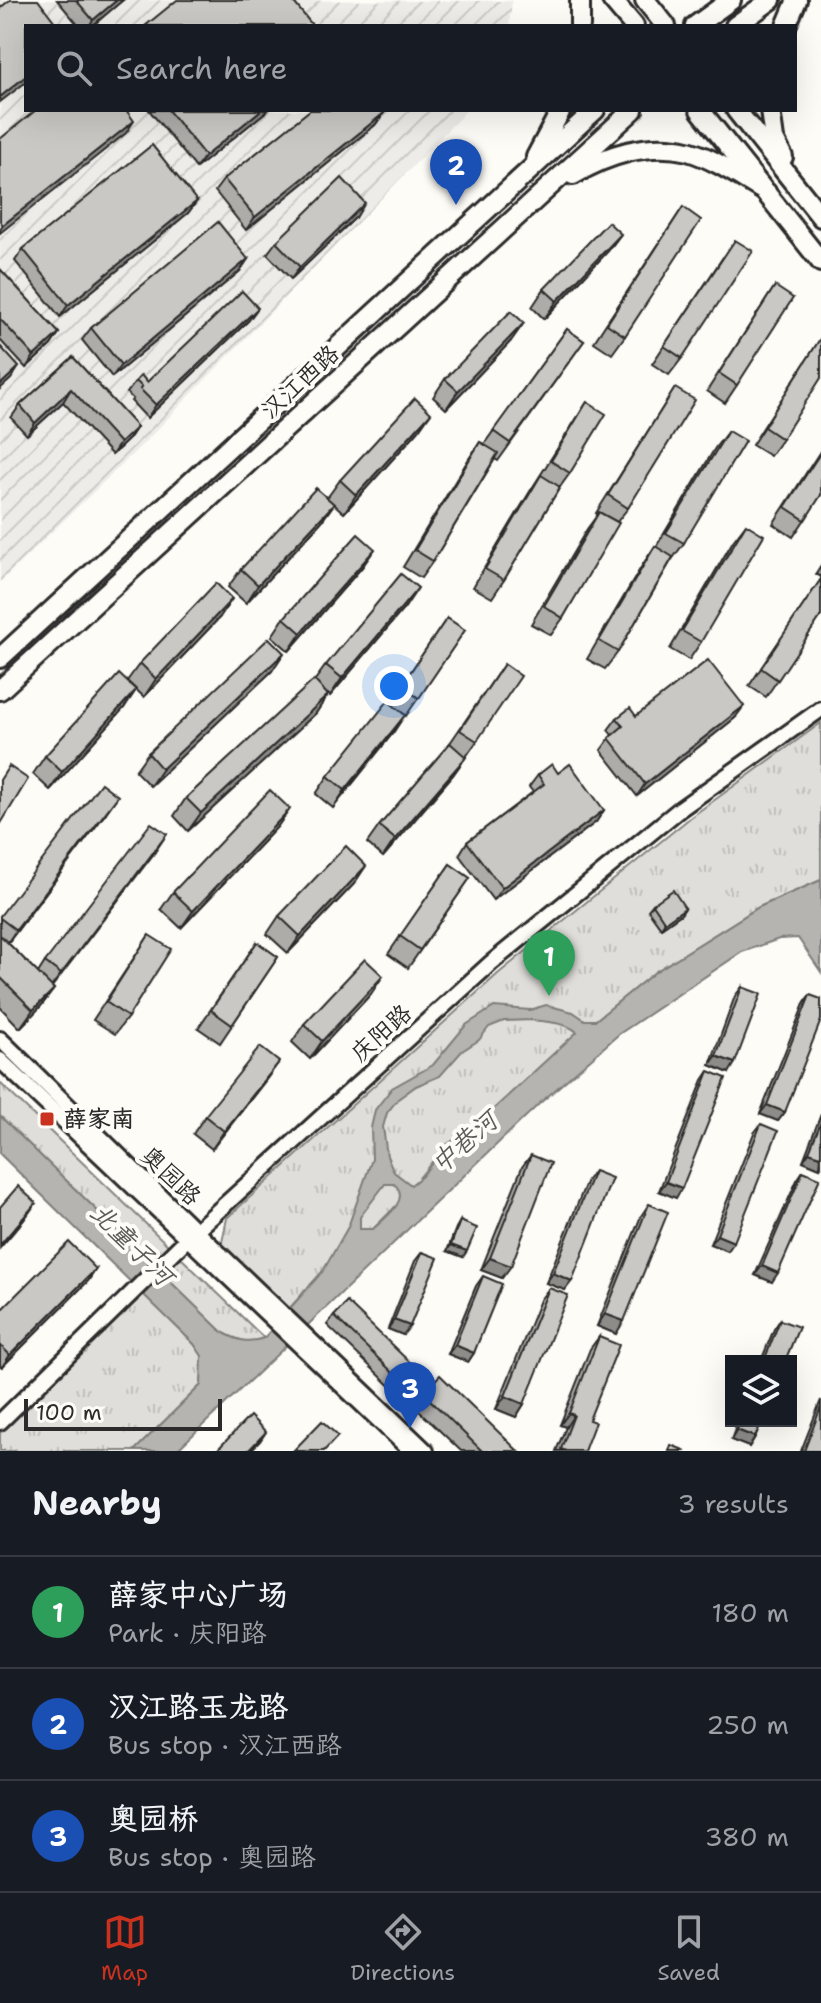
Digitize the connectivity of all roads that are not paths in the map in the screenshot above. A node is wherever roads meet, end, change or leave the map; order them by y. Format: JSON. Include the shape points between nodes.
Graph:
{"nodes":[{"id":1,"x":580,"y":0,"type":"edge"},
{"id":2,"x":612,"y":0,"type":"edge"},
{"id":3,"x":645,"y":0,"type":"edge"},
{"id":4,"x":731,"y":0,"type":"edge"},
{"id":5,"x":771,"y":0,"type":"edge"},
{"id":6,"x":797,"y":0,"type":"edge"},
{"id":7,"x":580,"y":24,"type":"edge"},
{"id":8,"x":632,"y":24,"type":"edge"},
{"id":9,"x":664,"y":24,"type":"edge"},
{"id":10,"x":698,"y":24,"type":"edge"},
{"id":11,"x":738,"y":24,"type":"edge"},
{"id":12,"x":787,"y":24,"type":"edge"},
{"id":13,"x":560,"y":112,"type":"edge"},
{"id":14,"x":593,"y":112,"type":"edge"},
{"id":15,"x":631,"y":112,"type":"edge"},
{"id":16,"x":702,"y":112,"type":"edge"},
{"id":17,"x":738,"y":112,"type":"edge"},
{"id":18,"x":770,"y":112,"type":"edge"},
{"id":19,"x":527,"y":173,"type":"junction"},
{"id":20,"x":797,"y":185,"type":"junction"},
{"id":21,"x":766,"y":192,"type":"junction"},
{"id":22,"x":538,"y":197,"type":"junction"},
{"id":23,"x":821,"y":217,"type":"edge"},
{"id":24,"x":821,"y":262,"type":"edge"},
{"id":25,"x":0,"y":658,"type":"edge"},
{"id":26,"x":0,"y":690,"type":"edge"},
{"id":27,"x":821,"y":709,"type":"edge"},
{"id":28,"x":0,"y":1039,"type":"edge"},
{"id":29,"x":0,"y":1060,"type":"edge"},
{"id":30,"x":192,"y":1235,"type":"junction"},
{"id":31,"x":308,"y":1345,"type":"junction"},
{"id":32,"x":0,"y":1422,"type":"edge"},
{"id":33,"x":411,"y":1451,"type":"edge"},
{"id":34,"x":426,"y":1451,"type":"edge"}],
"edges":[{"from":1,"to":7,"type":"main road"},
{"from":2,"to":8,"type":"main road"},
{"from":3,"to":9,"type":"main road"},
{"from":4,"to":10,"type":"main road"},
{"from":5,"to":11,"type":"main road"},
{"from":6,"to":12,"type":"main road"},
{"from":13,"to":19,"type":"main road"},
{"from":14,"to":19,"type":"main road","name":"汉江西路"},
{"from":15,"to":22,"type":"main road","name":"汉江西路"},
{"from":16,"to":21,"type":"main road"},
{"from":17,"to":20,"type":"main road"},
{"from":18,"to":20,"type":"main road","via":[[774,139]]},
{"from":19,"to":25,"type":"main road","name":"汉江西路"},
{"from":20,"to":23,"type":"main road"},
{"from":21,"to":22,"type":"main road","via":[[688,151],[651,147],[597,161]]},
{"from":21,"to":24,"type":"main road"},
{"from":22,"to":26,"type":"main road","name":"汉江西路"},
{"from":27,"to":30,"type":"street","name":"庆阳路","via":[[680,809],[491,963]]},
{"from":28,"to":30,"type":"street","name":"奥园路"},
{"from":29,"to":30,"type":"street","name":"奥园路"},
{"from":30,"to":31,"type":"street","name":"奥园路"},
{"from":30,"to":32,"type":"street","name":"庆阳路"},
{"from":31,"to":33,"type":"street"},
{"from":31,"to":34,"type":"street"}]}
